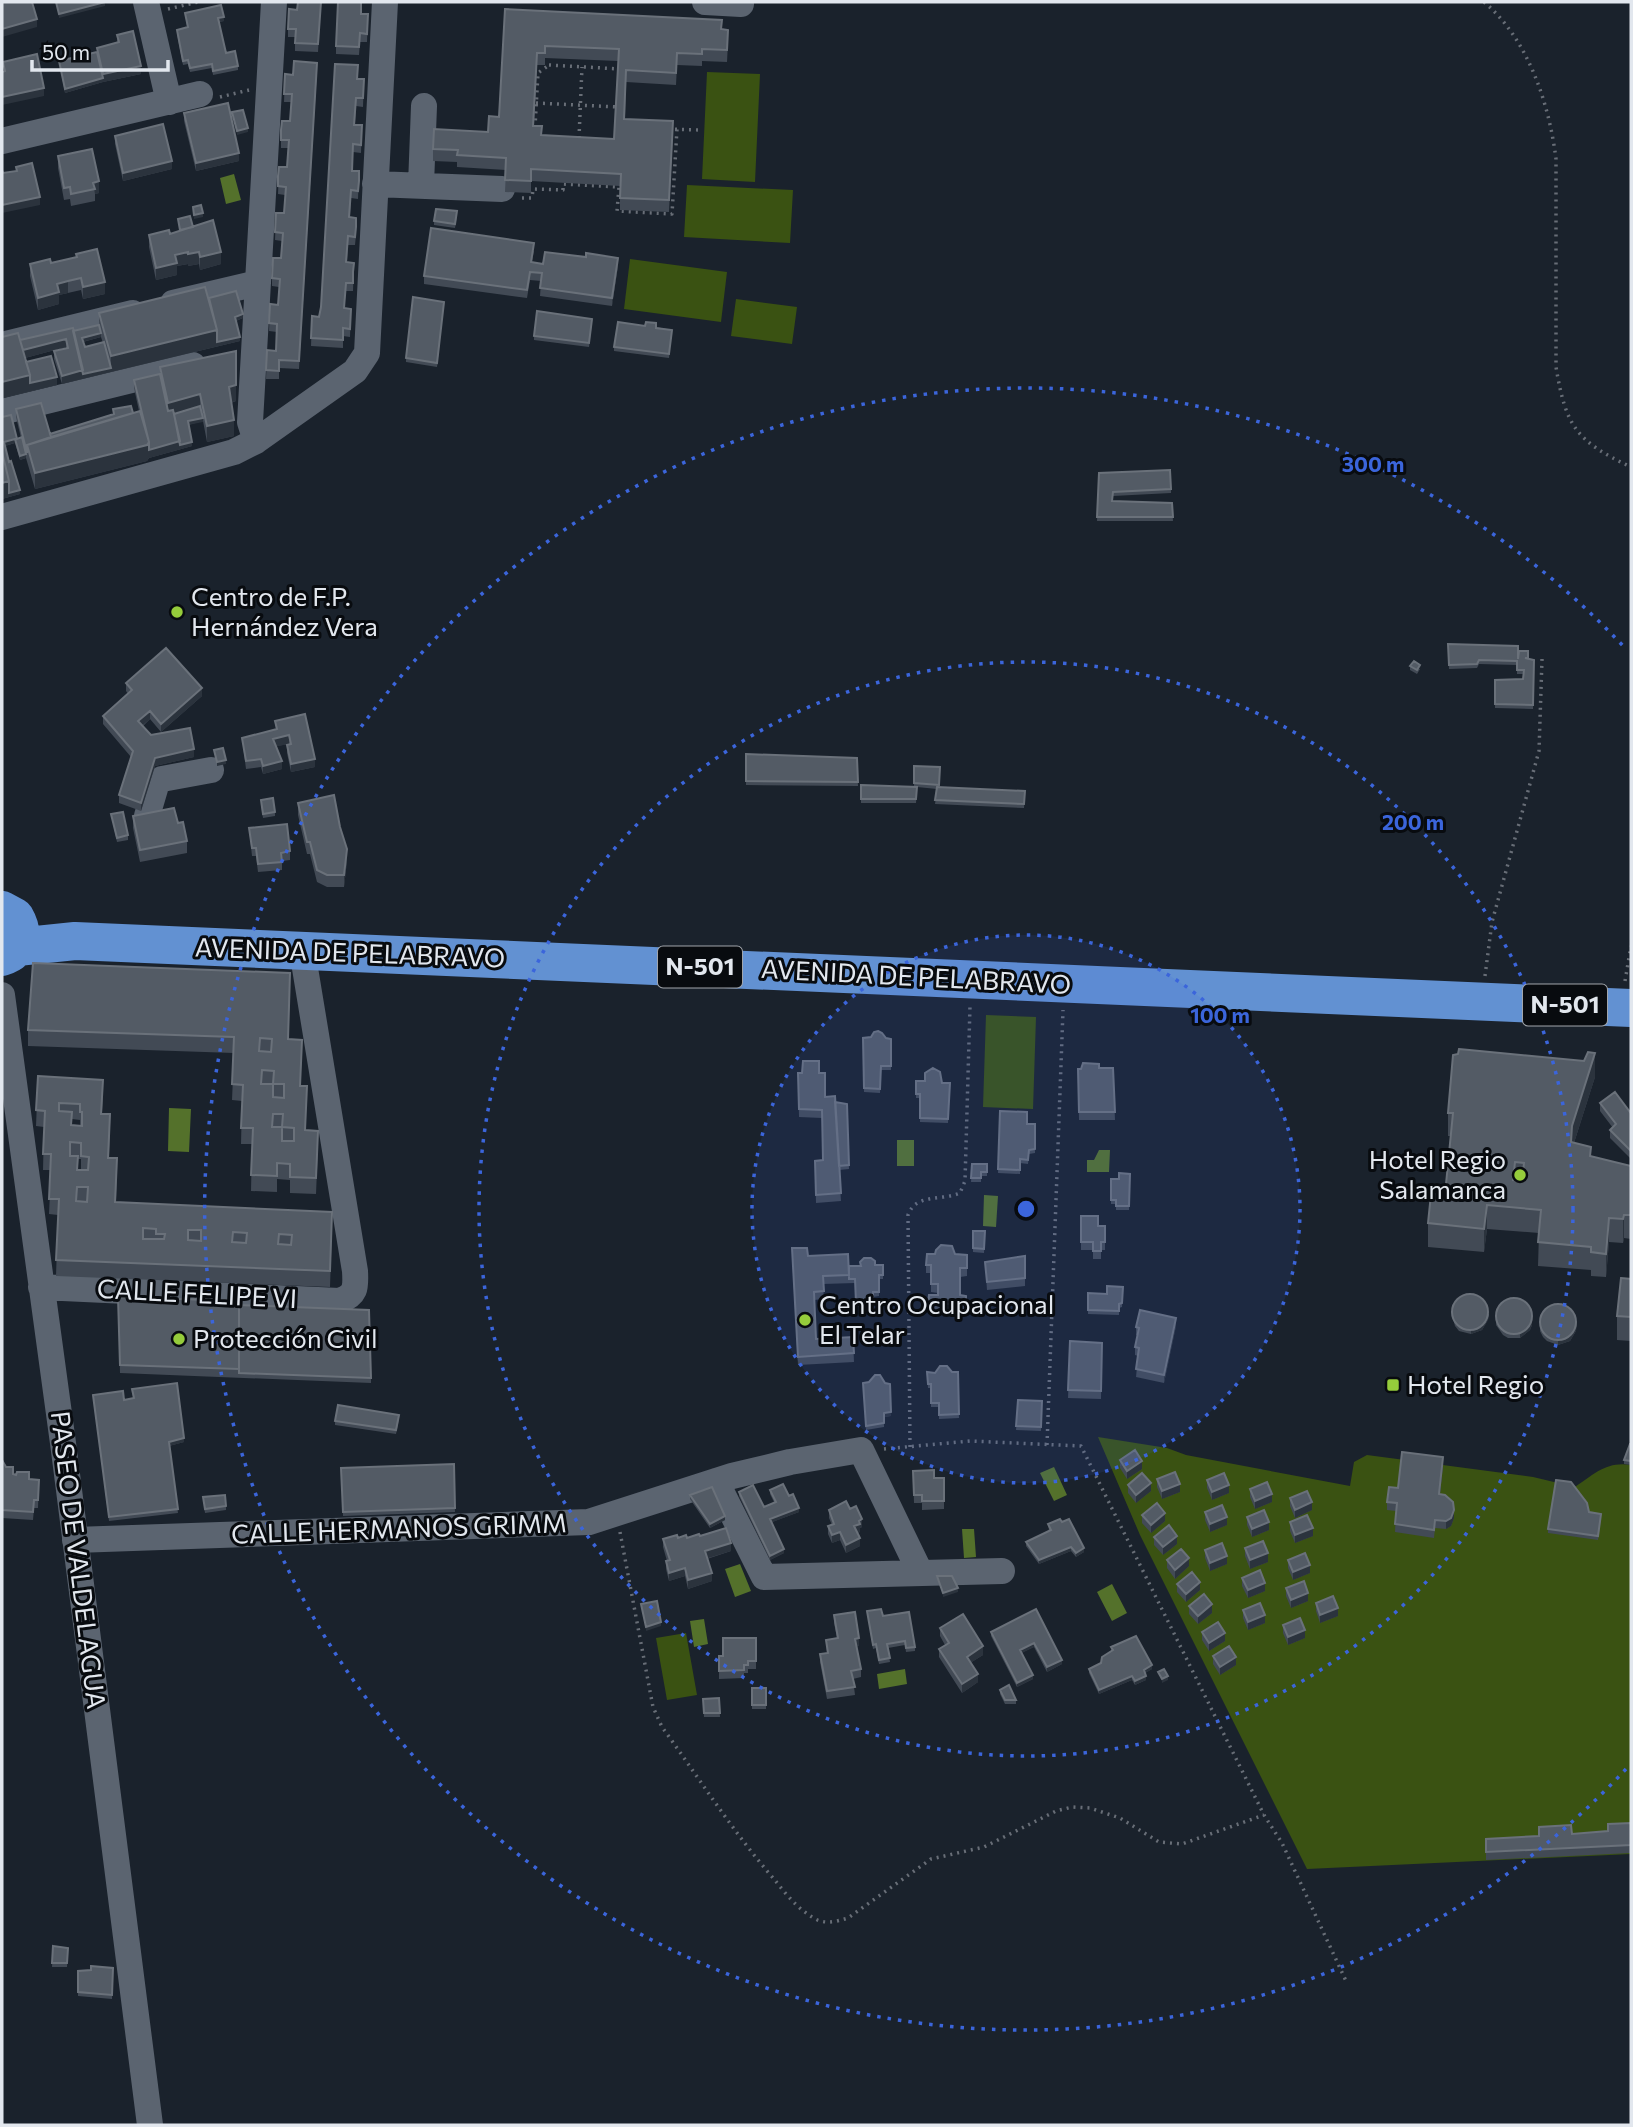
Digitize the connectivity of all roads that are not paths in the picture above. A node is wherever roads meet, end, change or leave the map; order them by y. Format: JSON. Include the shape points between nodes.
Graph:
{"nodes":[{"id":1,"x":274,"y":2,"type":"edge"},
{"id":2,"x":385,"y":2,"type":"edge"},
{"id":3,"x":705,"y":2,"type":"edge"},
{"id":4,"x":741,"y":4,"type":"dead end"},
{"id":5,"x":148,"y":8,"type":"edge"},
{"id":6,"x":200,"y":94,"type":"road end"},
{"id":7,"x":169,"y":102,"type":"junction"},
{"id":8,"x":424,"y":106,"type":"dead end"},
{"id":9,"x":2,"y":141,"type":"edge"},
{"id":10,"x":375,"y":184,"type":"junction"},
{"id":11,"x":421,"y":185,"type":"junction"},
{"id":12,"x":502,"y":189,"type":"edge"},
{"id":13,"x":258,"y":284,"type":"junction"},
{"id":14,"x":2,"y":345,"type":"edge"},
{"id":15,"x":235,"y":356,"type":"junction"},
{"id":16,"x":2,"y":412,"type":"edge"},
{"id":17,"x":256,"y":441,"type":"junction"},
{"id":18,"x":2,"y":517,"type":"edge"},
{"id":19,"x":211,"y":770,"type":"dead end"},
{"id":20,"x":147,"y":816,"type":"edge"},
{"id":21,"x":10,"y":935,"type":"edge"},
{"id":22,"x":302,"y":950,"type":"junction"},
{"id":23,"x":2,"y":995,"type":"edge"},
{"id":24,"x":1626,"y":1008,"type":"edge"},
{"id":25,"x":41,"y":1287,"type":"junction"},
{"id":26,"x":716,"y":1481,"type":"junction"},
{"id":27,"x":75,"y":1540,"type":"junction"},
{"id":28,"x":1002,"y":1571,"type":"dead end"},
{"id":29,"x":920,"y":1572,"type":"junction"},
{"id":30,"x":150,"y":2125,"type":"edge"}],
"edges":[{"from":1,"to":13,"type":"street"},
{"from":2,"to":10,"type":"street"},
{"from":3,"to":4,"type":"street"},
{"from":5,"to":7,"type":"street"},
{"from":6,"to":7,"type":"street"},
{"from":7,"to":9,"type":"street"},
{"from":8,"to":11,"type":"street"},
{"from":10,"to":11,"type":"street"},
{"from":10,"to":17,"type":"street","via":[[367,353],[355,371]]},
{"from":11,"to":12,"type":"street"},
{"from":13,"to":14,"type":"street"},
{"from":13,"to":15,"type":"street"},
{"from":15,"to":16,"type":"street"},
{"from":15,"to":17,"type":"street"},
{"from":17,"to":18,"type":"street","via":[[234,452]]},
{"from":19,"to":20,"type":"street","via":[[157,782]]},
{"from":21,"to":22,"type":"highway","name":"AVENIDA DE PELABRAVO","number":"N-501"},
{"from":22,"to":24,"type":"highway","name":"AVENIDA DE PELABRAVO","number":"N-501"},
{"from":22,"to":25,"type":"street","name":"CALLE FELIPE VI","via":[[355,1271],[356,1289],[351,1296],[339,1301]]},
{"from":23,"to":25,"type":"street","name":"PASEO DE VALDELAGUA"},
{"from":25,"to":27,"type":"street","name":"PASEO DE VALDELAGUA"},
{"from":26,"to":27,"type":"street","name":"CALLE HERMANOS GRIMM","via":[[589,1522]]},
{"from":26,"to":29,"type":"street","via":[[764,1577]]},
{"from":26,"to":29,"type":"street","name":"CALLE HERMANOS GRIMM","via":[[861,1450]]},
{"from":27,"to":30,"type":"street","name":"PASEO DE VALDELAGUA"},
{"from":28,"to":29,"type":"street"}]}
